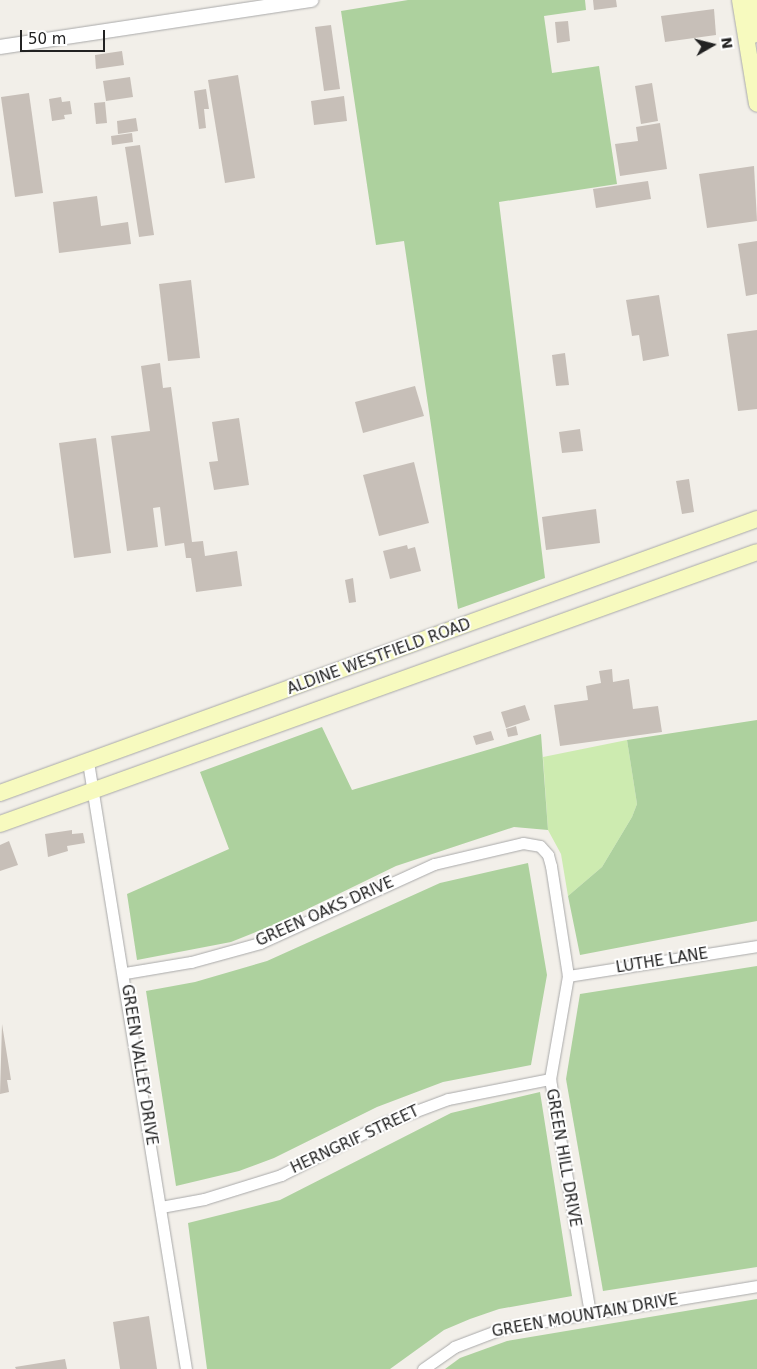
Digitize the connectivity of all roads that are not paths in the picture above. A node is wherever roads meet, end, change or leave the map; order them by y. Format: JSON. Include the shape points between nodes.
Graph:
{"nodes":[{"id":1,"x":311,"y":0,"type":"edge"},
{"id":2,"x":740,"y":0,"type":"edge"},
{"id":3,"x":754,"y":0,"type":"edge"},
{"id":4,"x":0,"y":46,"type":"edge"},
{"id":5,"x":752,"y":69,"type":"junction"},
{"id":6,"x":757,"y":104,"type":"edge"},
{"id":7,"x":757,"y":520,"type":"edge"},
{"id":8,"x":757,"y":552,"type":"edge"},
{"id":9,"x":281,"y":693,"type":"junction"},
{"id":10,"x":290,"y":719,"type":"junction"},
{"id":11,"x":88,"y":762,"type":"junction"},
{"id":12,"x":95,"y":791,"type":"junction"},
{"id":13,"x":0,"y":793,"type":"edge"},
{"id":14,"x":0,"y":824,"type":"edge"},
{"id":15,"x":523,"y":842,"type":"joint"},
{"id":16,"x":757,"y":946,"type":"edge"},
{"id":17,"x":125,"y":973,"type":"junction"},
{"id":18,"x":568,"y":976,"type":"junction"},
{"id":19,"x":550,"y":1079,"type":"junction"},
{"id":20,"x":161,"y":1207,"type":"junction"},
{"id":21,"x":757,"y":1286,"type":"edge"},
{"id":22,"x":590,"y":1313,"type":"junction"},
{"id":23,"x":186,"y":1369,"type":"edge"},
{"id":24,"x":422,"y":1369,"type":"edge"}],
"edges":[{"from":1,"to":4,"type":"street"},
{"from":2,"to":5,"type":"main road"},
{"from":3,"to":5,"type":"main road"},
{"from":5,"to":6,"type":"main road"},
{"from":7,"to":9,"type":"main road","name":"ALDINE WESTFIELD ROAD"},
{"from":8,"to":10,"type":"main road","name":"ALDINE WESTFIELD ROAD"},
{"from":9,"to":10,"type":"main road"},
{"from":9,"to":11,"type":"main road","name":"ALDINE WESTFIELD ROAD"},
{"from":10,"to":12,"type":"main road","name":"ALDINE WESTFIELD ROAD"},
{"from":11,"to":12,"type":"street","name":"GREEN VALLEY DRIVE"},
{"from":11,"to":13,"type":"main road","name":"ALDINE WESTFIELD ROAD"},
{"from":12,"to":14,"type":"main road","name":"ALDINE WESTFIELD ROAD"},
{"from":12,"to":17,"type":"street","name":"GREEN VALLEY DRIVE"},
{"from":15,"to":17,"type":"street","name":"GREEN OAKS DRIVE","via":[[434,864],[245,947],[191,962]]},
{"from":15,"to":18,"type":"street","name":"GREEN HILL DRIVE","via":[[540,846],[548,855]]},
{"from":16,"to":18,"type":"street","name":"LUTHE LANE"},
{"from":17,"to":20,"type":"street","name":"GREEN VALLEY DRIVE"},
{"from":18,"to":19,"type":"street","name":"GREEN HILL DRIVE"},
{"from":19,"to":20,"type":"street","name":"HERNGRIF STREET","via":[[448,1098],[384,1123],[281,1175],[204,1199]]},
{"from":19,"to":22,"type":"street","name":"GREEN HILL DRIVE"},
{"from":20,"to":23,"type":"street","name":"GREEN VALLEY DRIVE"},
{"from":21,"to":22,"type":"street","name":"GREEN MOUNTAIN DRIVE"},
{"from":22,"to":24,"type":"street","name":"GREEN MOUNTAIN DRIVE","via":[[486,1334],[454,1346]]}]}
